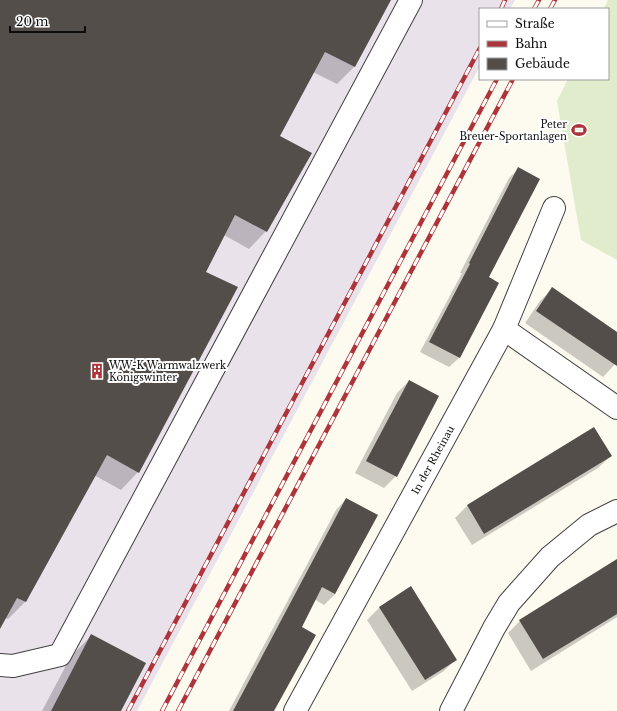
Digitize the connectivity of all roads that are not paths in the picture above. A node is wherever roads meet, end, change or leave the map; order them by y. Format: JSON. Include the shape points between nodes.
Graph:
{"nodes":[{"id":1,"x":411,"y":0,"type":"edge"},
{"id":2,"x":554,"y":208,"type":"dead end"},
{"id":3,"x":504,"y":329,"type":"junction"},
{"id":4,"x":617,"y":408,"type":"edge"},
{"id":5,"x":617,"y":511,"type":"edge"},
{"id":6,"x":0,"y":665,"type":"edge"},
{"id":7,"x":295,"y":711,"type":"edge"},
{"id":8,"x":451,"y":711,"type":"edge"}],
"edges":[{"from":1,"to":6,"type":"street","via":[[60,655],[13,666]]},
{"from":2,"to":3,"type":"street","name":"In der Rheinau"},
{"from":3,"to":4,"type":"street"},
{"from":3,"to":7,"type":"street","name":"In der Rheinau"},
{"from":5,"to":8,"type":"street","via":[[589,525],[550,556],[509,603]]}]}
